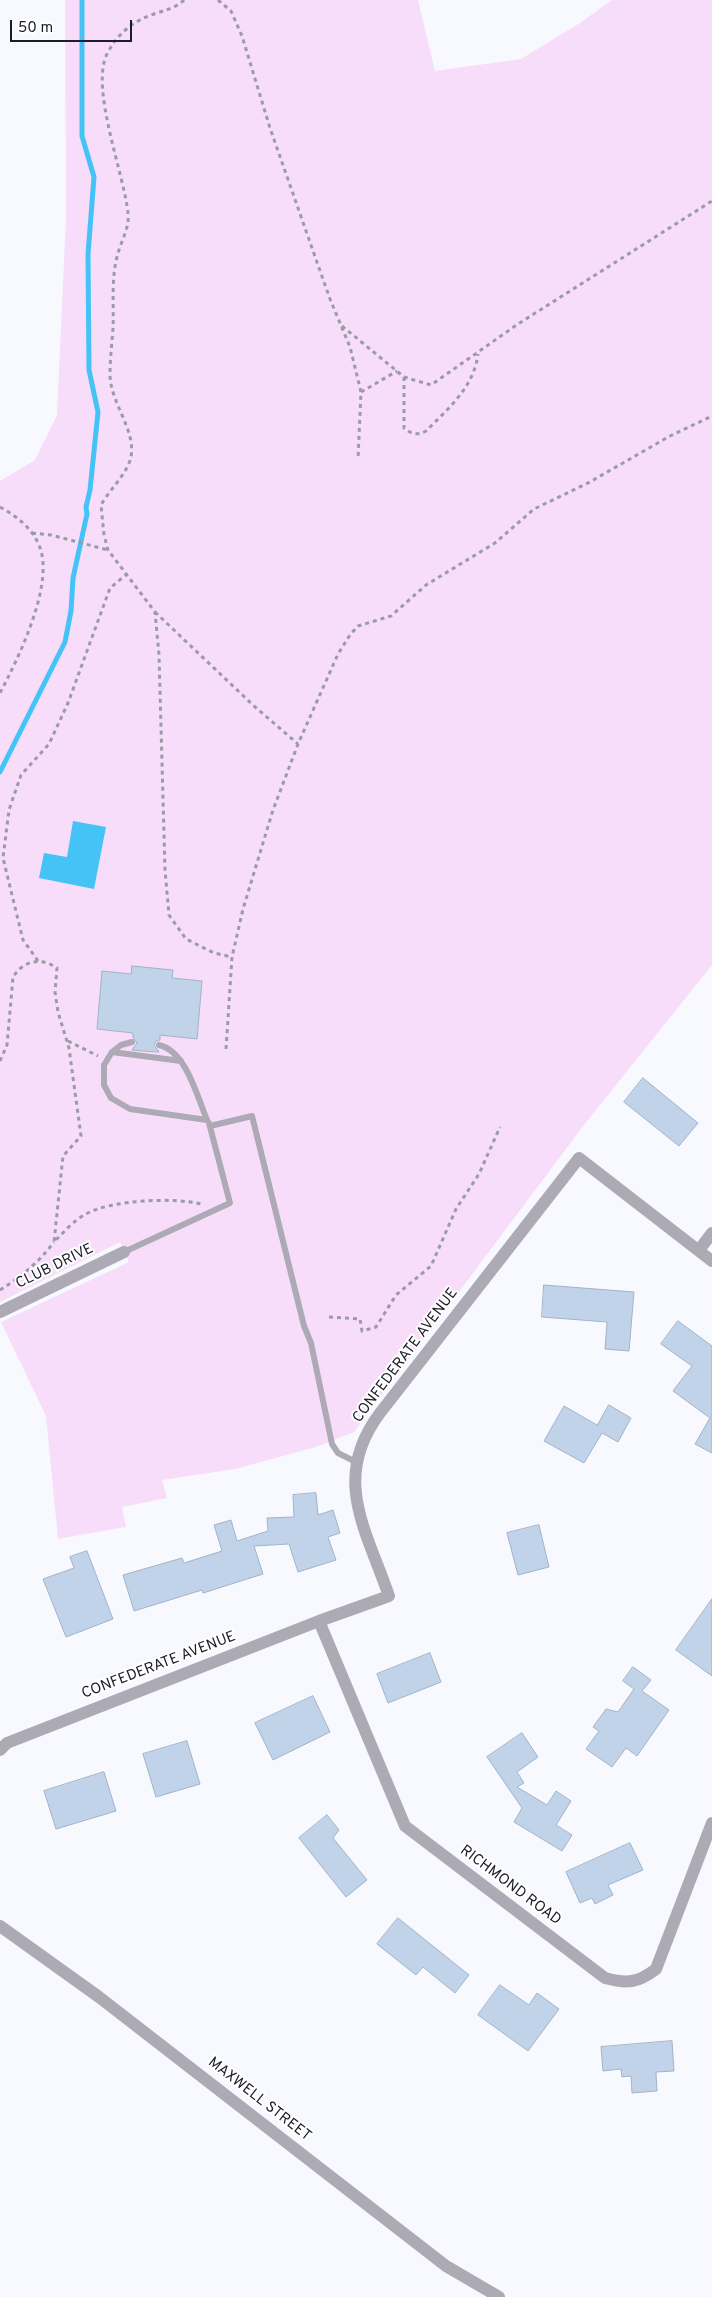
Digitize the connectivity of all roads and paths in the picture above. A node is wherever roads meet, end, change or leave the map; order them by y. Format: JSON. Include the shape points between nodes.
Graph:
{"nodes":[{"id":1,"x":184,"y":0,"type":"edge"},
{"id":2,"x":218,"y":0,"type":"edge"},
{"id":3,"x":712,"y":201,"type":"edge"},
{"id":4,"x":340,"y":324,"type":"junction"},
{"id":5,"x":478,"y":354,"type":"junction"},
{"id":6,"x":397,"y":371,"type":"junction"},
{"id":7,"x":404,"y":377,"type":"junction"},
{"id":8,"x":361,"y":392,"type":"junction"},
{"id":9,"x":712,"y":416,"type":"edge"},
{"id":10,"x":358,"y":460,"type":"dead end"},
{"id":11,"x":0,"y":507,"type":"edge"},
{"id":12,"x":32,"y":533,"type":"junction"},
{"id":13,"x":108,"y":550,"type":"junction"},
{"id":14,"x":126,"y":574,"type":"junction"},
{"id":15,"x":155,"y":612,"type":"junction"},
{"id":16,"x":0,"y":693,"type":"edge"},
{"id":17,"x":298,"y":744,"type":"junction"},
{"id":18,"x":232,"y":957,"type":"junction"},
{"id":19,"x":38,"y":961,"type":"junction"},
{"id":20,"x":67,"y":1041,"type":"junction"},
{"id":21,"x":132,"y":1042,"type":"dead end"},
{"id":22,"x":159,"y":1044,"type":"dead end"},
{"id":23,"x":226,"y":1049,"type":"dead end"},
{"id":24,"x":112,"y":1052,"type":"junction"},
{"id":25,"x":106,"y":1059,"type":"junction"},
{"id":26,"x":0,"y":1061,"type":"edge"},
{"id":27,"x":182,"y":1061,"type":"junction"},
{"id":28,"x":208,"y":1123,"type":"junction"},
{"id":29,"x":500,"y":1127,"type":"dead end"},
{"id":30,"x":205,"y":1214,"type":"junction"},
{"id":31,"x":712,"y":1233,"type":"edge"},
{"id":32,"x":54,"y":1242,"type":"junction"},
{"id":33,"x":699,"y":1250,"type":"junction"},
{"id":34,"x":124,"y":1252,"type":"joint"},
{"id":35,"x":712,"y":1261,"type":"edge"},
{"id":36,"x":0,"y":1290,"type":"edge"},
{"id":37,"x":0,"y":1312,"type":"edge"},
{"id":38,"x":329,"y":1317,"type":"dead end"},
{"id":39,"x":356,"y":1462,"type":"junction"},
{"id":40,"x":319,"y":1621,"type":"junction"},
{"id":41,"x":0,"y":1750,"type":"edge"},
{"id":42,"x":712,"y":1823,"type":"edge"},
{"id":43,"x":0,"y":1926,"type":"edge"},
{"id":44,"x":500,"y":2297,"type":"edge"}],
"edges":[{"from":1,"to":13,"type":"path","via":[[178,6],[128,26],[112,44],[102,72],[104,98],[128,215],[114,278],[110,373],[112,392],[132,447],[130,459],[101,504]]},
{"from":2,"to":4,"type":"path","via":[[231,11],[242,36],[270,128]]},
{"from":3,"to":5,"type":"path","via":[[518,324]]},
{"from":4,"to":6,"type":"path"},
{"from":4,"to":8,"type":"path","via":[[350,347]]},
{"from":5,"to":7,"type":"path","via":[[430,385]]},
{"from":5,"to":7,"type":"path","via":[[464,391],[426,431],[419,434],[404,428]]},
{"from":6,"to":7,"type":"path"},
{"from":6,"to":8,"type":"path"},
{"from":8,"to":10,"type":"path"},
{"from":9,"to":17,"type":"path","via":[[534,509],[495,544],[426,585],[391,616],[358,626],[338,654]]},
{"from":11,"to":12,"type":"path","via":[[14,514]]},
{"from":12,"to":13,"type":"path"},
{"from":12,"to":16,"type":"path","via":[[41,551],[43,574],[25,641]]},
{"from":13,"to":14,"type":"path"},
{"from":14,"to":15,"type":"path"},
{"from":14,"to":19,"type":"path","via":[[110,588],[68,703],[49,744],[21,776],[9,810],[3,858],[23,940]]},
{"from":15,"to":17,"type":"path"},
{"from":15,"to":18,"type":"path","via":[[169,916],[186,939],[214,953]]},
{"from":17,"to":18,"type":"path","via":[[245,900]]},
{"from":18,"to":23,"type":"path"},
{"from":19,"to":20,"type":"path","via":[[48,962],[57,968],[55,992]]},
{"from":19,"to":26,"type":"path","via":[[19,968],[13,977],[7,1045]]},
{"from":20,"to":25,"type":"path"},
{"from":20,"to":32,"type":"path","via":[[81,1136],[63,1156]]},
{"from":21,"to":24,"type":"lane"},
{"from":22,"to":27,"type":"lane","via":[[174,1051]]},
{"from":24,"to":25,"type":"lane"},
{"from":24,"to":27,"type":"lane"},
{"from":25,"to":28,"type":"lane","via":[[104,1085],[111,1098],[119,1104],[130,1109]]},
{"from":27,"to":28,"type":"lane"},
{"from":28,"to":30,"type":"lane","via":[[230,1203]]},
{"from":28,"to":39,"type":"lane","via":[[252,1116],[311,1343],[332,1444],[338,1453]]},
{"from":29,"to":38,"type":"path","via":[[479,1174],[456,1209],[431,1266],[396,1295],[376,1327],[362,1331],[360,1319]]},
{"from":30,"to":32,"type":"path","via":[[201,1204],[188,1201],[128,1202],[86,1214]]},
{"from":30,"to":34,"type":"lane"},
{"from":31,"to":33,"type":"street"},
{"from":32,"to":36,"type":"path","via":[[44,1256]]},
{"from":33,"to":35,"type":"street"},
{"from":33,"to":39,"type":"street","name":"CONFEDERATE AVENUE","via":[[579,1158],[372,1423],[361,1443]]},
{"from":34,"to":37,"type":"street","name":"CLUB DRIVE"},
{"from":39,"to":40,"type":"street","name":"CONFEDERATE AVENUE","via":[[356,1501],[389,1596]]},
{"from":40,"to":41,"type":"street","name":"CONFEDERATE AVENUE","via":[[7,1743]]},
{"from":40,"to":42,"type":"street","name":"RICHMOND ROAD","via":[[405,1826],[605,1978],[622,1982],[643,1979],[656,1968]]},
{"from":43,"to":44,"type":"street","name":"MAXWELL STREET","via":[[100,1998],[446,2266]]}]}
